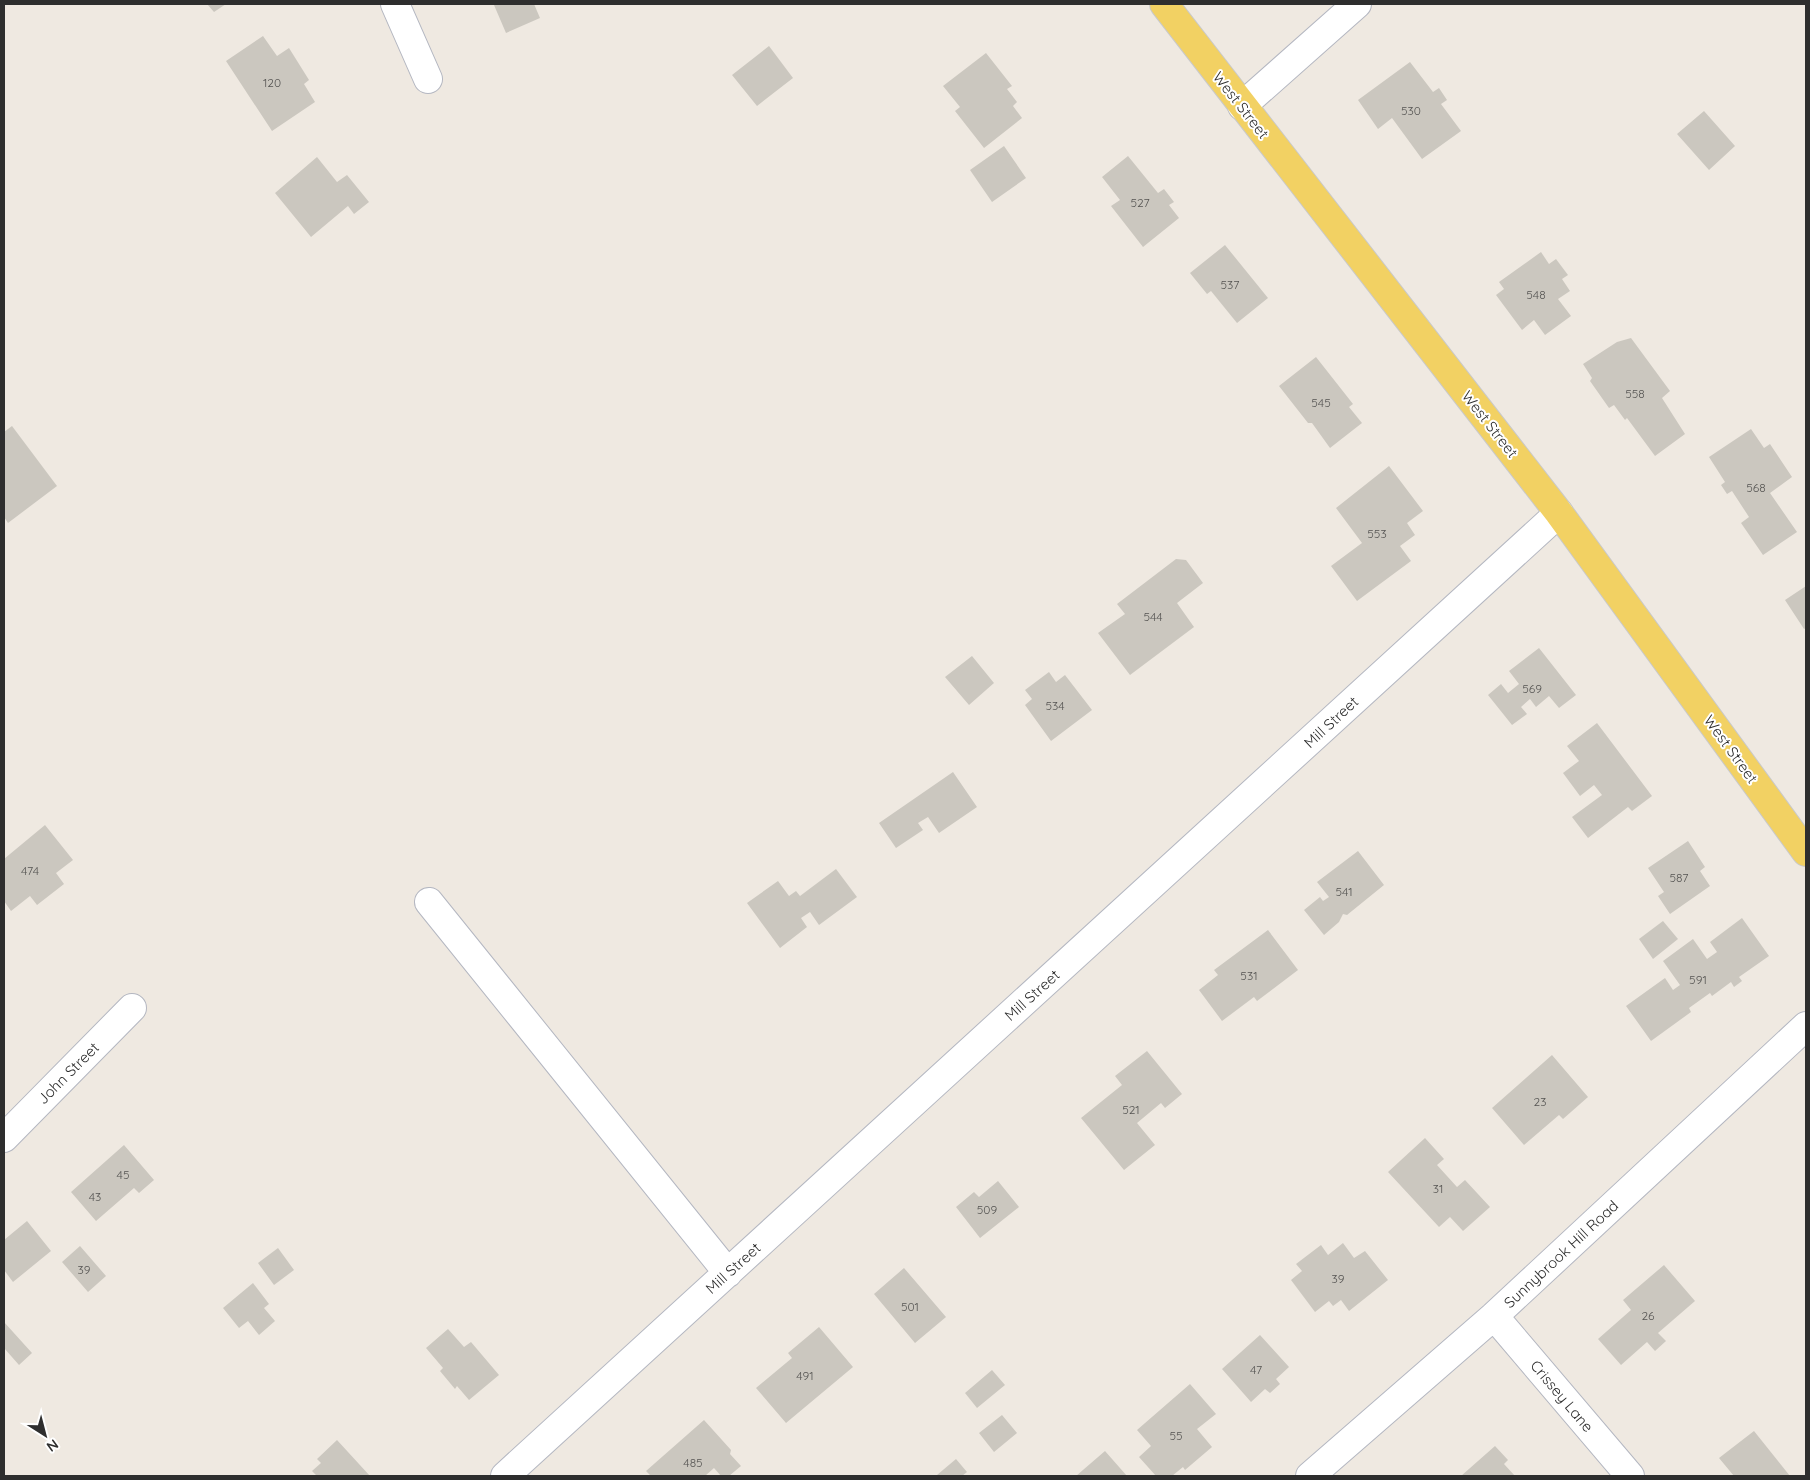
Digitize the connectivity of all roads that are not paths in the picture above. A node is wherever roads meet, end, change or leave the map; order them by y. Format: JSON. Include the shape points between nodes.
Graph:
{"nodes":[{"id":1,"x":395,"y":4,"type":"edge"},
{"id":2,"x":1164,"y":4,"type":"edge"},
{"id":3,"x":1357,"y":4,"type":"edge"},
{"id":4,"x":428,"y":79,"type":"dead end"},
{"id":5,"x":1242,"y":106,"type":"junction"},
{"id":6,"x":1559,"y":513,"type":"junction"},
{"id":7,"x":1806,"y":852,"type":"edge"},
{"id":8,"x":429,"y":902,"type":"dead end"},
{"id":9,"x":132,"y":1008,"type":"dead end"},
{"id":10,"x":1806,"y":1026,"type":"edge"},
{"id":11,"x":4,"y":1138,"type":"edge"},
{"id":12,"x":728,"y":1272,"type":"junction"},
{"id":13,"x":1494,"y":1316,"type":"junction"},
{"id":14,"x":505,"y":1476,"type":"edge"},
{"id":15,"x":1310,"y":1476,"type":"edge"},
{"id":16,"x":1630,"y":1476,"type":"edge"}],
"edges":[{"from":1,"to":4,"type":"street"},
{"from":2,"to":5,"type":"main road","name":"West Street"},
{"from":3,"to":5,"type":"street"},
{"from":5,"to":6,"type":"main road","name":"West Street"},
{"from":6,"to":7,"type":"main road","name":"West Street"},
{"from":6,"to":12,"type":"street","name":"Mill Street"},
{"from":8,"to":12,"type":"street"},
{"from":9,"to":11,"type":"street","name":"John Street"},
{"from":10,"to":13,"type":"street","name":"Sunnybrook Hill Road"},
{"from":12,"to":14,"type":"street","name":"Mill Street"},
{"from":13,"to":15,"type":"street","name":"Sunnybrook Hill Road"},
{"from":13,"to":16,"type":"street","name":"Crissey Lane"}]}
